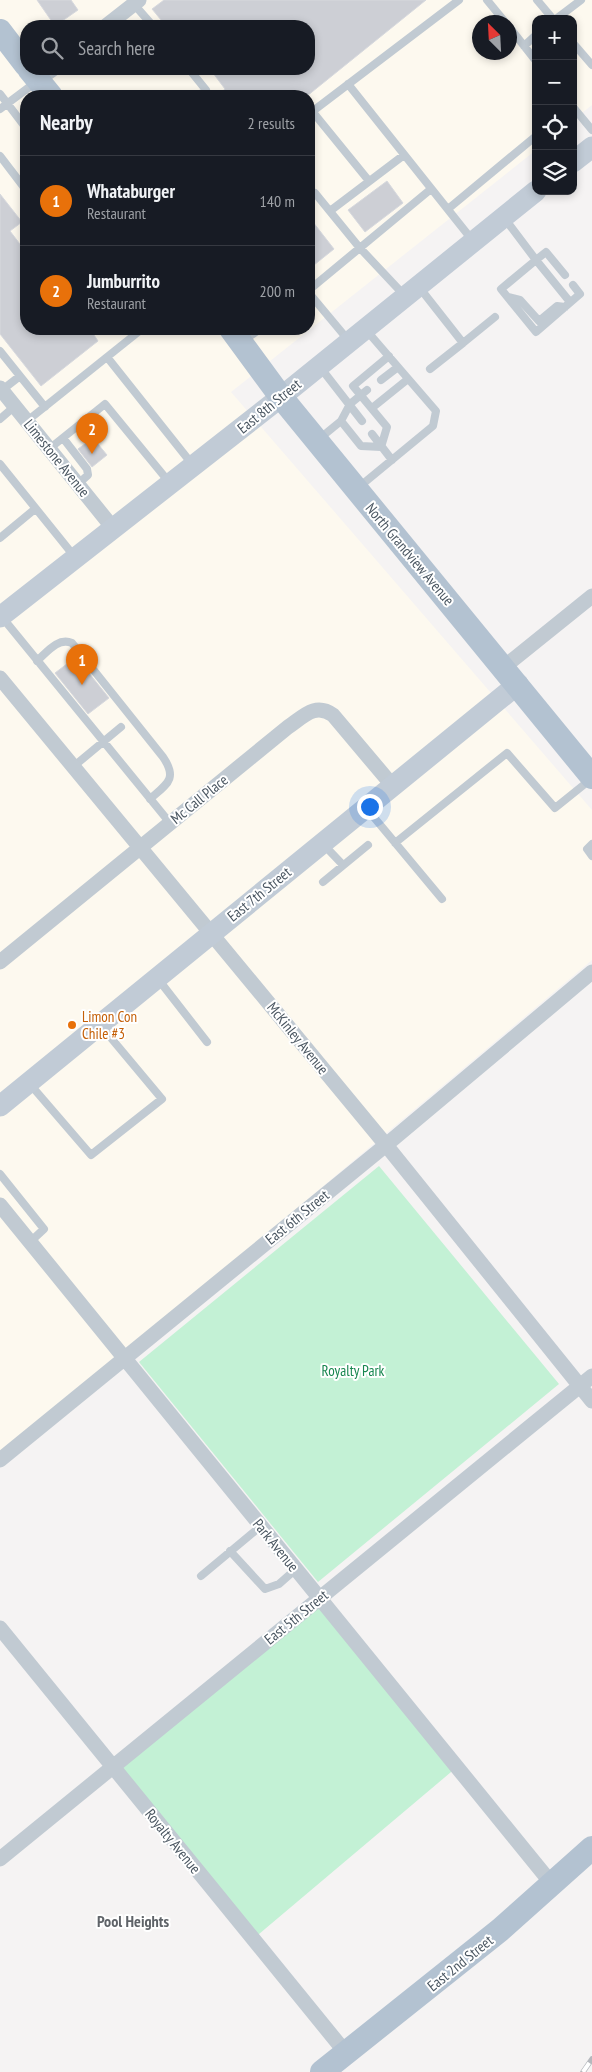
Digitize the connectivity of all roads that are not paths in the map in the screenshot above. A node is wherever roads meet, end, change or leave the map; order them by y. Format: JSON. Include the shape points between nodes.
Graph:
{"nodes":[{"id":1,"x":459,"y":0,"type":"edge"},
{"id":2,"x":487,"y":0,"type":"edge"},
{"id":3,"x":537,"y":0,"type":"edge"},
{"id":4,"x":581,"y":0,"type":"edge"},
{"id":5,"x":135,"y":1,"type":"edge"},
{"id":6,"x":499,"y":15,"type":"edge"},
{"id":7,"x":550,"y":15,"type":"edge"},
{"id":8,"x":560,"y":15,"type":"edge"},
{"id":9,"x":113,"y":20,"type":"edge"},
{"id":10,"x":149,"y":20,"type":"edge"},
{"id":11,"x":0,"y":31,"type":"edge"},
{"id":12,"x":517,"y":37,"type":"edge"},
{"id":13,"x":532,"y":39,"type":"edge"},
{"id":14,"x":524,"y":46,"type":"junction"},
{"id":15,"x":577,"y":48,"type":"edge"},
{"id":16,"x":20,"y":54,"type":"edge"},
{"id":17,"x":535,"y":60,"type":"edge"},
{"id":18,"x":592,"y":66,"type":"edge"},
{"id":19,"x":194,"y":75,"type":"edge"},
{"id":20,"x":40,"y":76,"type":"edge"},
{"id":21,"x":348,"y":84,"type":"junction"},
{"id":22,"x":24,"y":90,"type":"edge"},
{"id":23,"x":206,"y":90,"type":"edge"},
{"id":24,"x":20,"y":93,"type":"edge"},
{"id":25,"x":0,"y":94,"type":"edge"},
{"id":26,"x":7,"y":104,"type":"junction"},
{"id":27,"x":315,"y":108,"type":"edge"},
{"id":28,"x":0,"y":109,"type":"edge"},
{"id":29,"x":577,"y":112,"type":"edge"},
{"id":30,"x":315,"y":118,"type":"edge"},
{"id":31,"x":20,"y":120,"type":"edge"},
{"id":32,"x":592,"y":130,"type":"edge"},
{"id":33,"x":532,"y":139,"type":"edge"},
{"id":34,"x":592,"y":147,"type":"edge"},
{"id":35,"x":404,"y":155,"type":"junction"},
{"id":36,"x":0,"y":156,"type":"edge"},
{"id":37,"x":577,"y":159,"type":"edge"},
{"id":38,"x":368,"y":181,"type":"junction"},
{"id":39,"x":20,"y":182,"type":"edge"},
{"id":40,"x":431,"y":188,"type":"junction"},
{"id":41,"x":532,"y":194,"type":"edge"},
{"id":42,"x":315,"y":198,"type":"edge"},
{"id":43,"x":448,"y":209,"type":"junction"},
{"id":44,"x":330,"y":211,"type":"junction"},
{"id":45,"x":503,"y":217,"type":"junction"},
{"id":46,"x":473,"y":241,"type":"junction"},
{"id":47,"x":359,"y":247,"type":"junction"},
{"id":48,"x":536,"y":260,"type":"junction"},
{"id":49,"x":564,"y":275,"type":"dead end"},
{"id":50,"x":572,"y":284,"type":"dead end"},
{"id":51,"x":315,"y":286,"type":"edge"},
{"id":52,"x":411,"y":291,"type":"junction"},
{"id":53,"x":315,"y":296,"type":"edge"},
{"id":54,"x":568,"y":304,"type":"junction"},
{"id":55,"x":495,"y":317,"type":"dead end"},
{"id":56,"x":133,"y":335,"type":"edge"},
{"id":57,"x":358,"y":335,"type":"junction"},
{"id":58,"x":236,"y":336,"type":"edge"},
{"id":59,"x":463,"y":342,"type":"junction"},
{"id":60,"x":0,"y":351,"type":"edge"},
{"id":61,"x":389,"y":356,"type":"junction"},
{"id":62,"x":106,"y":357,"type":"junction"},
{"id":63,"x":319,"y":366,"type":"junction"},
{"id":64,"x":398,"y":367,"type":"junction"},
{"id":65,"x":430,"y":369,"type":"dead end"},
{"id":66,"x":20,"y":376,"type":"junction"},
{"id":67,"x":408,"y":379,"type":"junction"},
{"id":68,"x":381,"y":380,"type":"dead end"},
{"id":69,"x":1,"y":389,"type":"edge"},
{"id":70,"x":364,"y":392,"type":"junction"},
{"id":71,"x":281,"y":397,"type":"junction"},
{"id":72,"x":350,"y":404,"type":"junction"},
{"id":73,"x":15,"y":406,"type":"junction"},
{"id":74,"x":45,"y":407,"type":"junction"},
{"id":75,"x":372,"y":408,"type":"junction"},
{"id":76,"x":0,"y":418,"type":"edge"},
{"id":77,"x":27,"y":421,"type":"junction"},
{"id":78,"x":341,"y":421,"type":"junction"},
{"id":79,"x":362,"y":421,"type":"dead end"},
{"id":80,"x":372,"y":434,"type":"dead end"},
{"id":81,"x":63,"y":438,"type":"junction"},
{"id":82,"x":317,"y":440,"type":"junction"},
{"id":83,"x":381,"y":446,"type":"junction"},
{"id":84,"x":49,"y":449,"type":"junction"},
{"id":85,"x":392,"y":460,"type":"junction"},
{"id":86,"x":0,"y":464,"type":"edge"},
{"id":87,"x":193,"y":466,"type":"junction"},
{"id":88,"x":170,"y":483,"type":"junction"},
{"id":89,"x":78,"y":484,"type":"junction"},
{"id":90,"x":356,"y":490,"type":"junction"},
{"id":91,"x":35,"y":509,"type":"junction"},
{"id":92,"x":113,"y":528,"type":"junction"},
{"id":93,"x":0,"y":538,"type":"edge"},
{"id":94,"x":76,"y":557,"type":"junction"},
{"id":95,"x":592,"y":596,"type":"edge"},
{"id":96,"x":3,"y":612,"type":"edge"},
{"id":97,"x":37,"y":661,"type":"junction"},
{"id":98,"x":511,"y":676,"type":"junction"},
{"id":99,"x":0,"y":678,"type":"edge"},
{"id":100,"x":121,"y":727,"type":"dead end"},
{"id":101,"x":102,"y":742,"type":"junction"},
{"id":102,"x":74,"y":766,"type":"junction"},
{"id":103,"x":592,"y":777,"type":"edge"},
{"id":104,"x":392,"y":785,"type":"junction"},
{"id":105,"x":150,"y":799,"type":"junction"},
{"id":106,"x":365,"y":807,"type":"junction"},
{"id":107,"x":170,"y":823,"type":"junction"},
{"id":108,"x":322,"y":843,"type":"junction"},
{"id":109,"x":395,"y":843,"type":"junction"},
{"id":110,"x":592,"y":844,"type":"edge"},
{"id":111,"x":368,"y":845,"type":"dead end"},
{"id":112,"x":140,"y":846,"type":"junction"},
{"id":113,"x":592,"y":856,"type":"edge"},
{"id":114,"x":343,"y":865,"type":"junction"},
{"id":115,"x":323,"y":882,"type":"dead end"},
{"id":116,"x":442,"y":898,"type":"dead end"},
{"id":117,"x":212,"y":933,"type":"junction"},
{"id":118,"x":0,"y":962,"type":"edge"},
{"id":119,"x":592,"y":972,"type":"edge"},
{"id":120,"x":157,"y":978,"type":"junction"},
{"id":121,"x":100,"y":1024,"type":"junction"},
{"id":122,"x":207,"y":1042,"type":"dead end"},
{"id":123,"x":29,"y":1082,"type":"junction"},
{"id":124,"x":0,"y":1106,"type":"edge"},
{"id":125,"x":386,"y":1145,"type":"junction"},
{"id":126,"x":0,"y":1174,"type":"edge"},
{"id":127,"x":0,"y":1205,"type":"edge"},
{"id":128,"x":30,"y":1242,"type":"junction"},
{"id":129,"x":124,"y":1358,"type":"junction"},
{"id":130,"x":592,"y":1376,"type":"edge"},
{"id":131,"x":580,"y":1386,"type":"junction"},
{"id":132,"x":592,"y":1401,"type":"edge"},
{"id":133,"x":0,"y":1460,"type":"edge"},
{"id":134,"x":261,"y":1526,"type":"junction"},
{"id":135,"x":230,"y":1552,"type":"junction"},
{"id":136,"x":296,"y":1569,"type":"junction"},
{"id":137,"x":201,"y":1576,"type":"dead end"},
{"id":138,"x":319,"y":1598,"type":"junction"},
{"id":139,"x":0,"y":1628,"type":"edge"},
{"id":140,"x":113,"y":1766,"type":"junction"},
{"id":141,"x":592,"y":1848,"type":"edge"},
{"id":142,"x":0,"y":1859,"type":"edge"},
{"id":143,"x":552,"y":1884,"type":"junction"},
{"id":144,"x":346,"y":2053,"type":"junction"},
{"id":145,"x":322,"y":2072,"type":"edge"}],
"edges":[{"from":1,"to":21,"type":"lane"},
{"from":2,"to":6,"type":"lane"},
{"from":3,"to":7,"type":"lane"},
{"from":4,"to":8,"type":"lane"},
{"from":5,"to":9,"type":"street"},
{"from":5,"to":10,"type":"lane"},
{"from":11,"to":16,"type":"main road"},
{"from":12,"to":14,"type":"lane"},
{"from":13,"to":14,"type":"lane"},
{"from":14,"to":17,"type":"lane"},
{"from":15,"to":18,"type":"lane"},
{"from":19,"to":23,"type":"lane"},
{"from":20,"to":22,"type":"lane"},
{"from":21,"to":27,"type":"lane"},
{"from":21,"to":35,"type":"lane"},
{"from":24,"to":26,"type":"lane"},
{"from":25,"to":26,"type":"lane"},
{"from":26,"to":28,"type":"lane"},
{"from":26,"to":31,"type":"lane"},
{"from":29,"to":32,"type":"lane"},
{"from":30,"to":38,"type":"lane"},
{"from":33,"to":43,"type":"lane"},
{"from":34,"to":37,"type":"main road"},
{"from":35,"to":38,"type":"lane"},
{"from":35,"to":40,"type":"lane"},
{"from":36,"to":39,"type":"lane"},
{"from":38,"to":44,"type":"lane"},
{"from":40,"to":43,"type":"lane"},
{"from":40,"to":47,"type":"lane"},
{"from":41,"to":45,"type":"main road","name":"East 8th Street"},
{"from":42,"to":44,"type":"lane"},
{"from":43,"to":46,"type":"lane"},
{"from":44,"to":47,"type":"lane"},
{"from":45,"to":46,"type":"main road","name":"East 8th Street"},
{"from":45,"to":48,"type":"lane"},
{"from":46,"to":52,"type":"main road","name":"East 8th Street"},
{"from":47,"to":51,"type":"lane"},
{"from":47,"to":52,"type":"lane"},
{"from":48,"to":49,"type":"lane","via":[[546,252]]},
{"from":48,"to":54,"type":"lane"},
{"from":48,"to":54,"type":"lane","via":[[501,289],[536,332]]},
{"from":50,"to":54,"type":"lane","via":[[580,294]]},
{"from":52,"to":57,"type":"main road","name":"East 8th Street"},
{"from":52,"to":59,"type":"lane"},
{"from":53,"to":57,"type":"lane"},
{"from":55,"to":59,"type":"lane"},
{"from":56,"to":62,"type":"lane"},
{"from":57,"to":61,"type":"lane"},
{"from":57,"to":63,"type":"main road","name":"East 8th Street"},
{"from":58,"to":71,"type":"main road","name":"North Grandview Avenue"},
{"from":59,"to":65,"type":"lane"},
{"from":60,"to":66,"type":"lane"},
{"from":61,"to":64,"type":"lane"},
{"from":61,"to":70,"type":"lane","via":[[353,386]]},
{"from":62,"to":74,"type":"lane"},
{"from":62,"to":87,"type":"lane"},
{"from":63,"to":71,"type":"main road","name":"East 8th Street"},
{"from":63,"to":72,"type":"lane"},
{"from":64,"to":67,"type":"lane"},
{"from":64,"to":68,"type":"lane"},
{"from":66,"to":69,"type":"lane"},
{"from":66,"to":74,"type":"lane"},
{"from":67,"to":75,"type":"lane"},
{"from":67,"to":85,"type":"lane","via":[[436,411],[432,426]]},
{"from":69,"to":73,"type":"street","name":"Limestone Avenue"},
{"from":70,"to":72,"type":"lane"},
{"from":70,"to":75,"type":"lane"},
{"from":71,"to":82,"type":"main road","name":"North Grandview Avenue"},
{"from":71,"to":87,"type":"main road","name":"East 8th Street"},
{"from":72,"to":78,"type":"lane"},
{"from":72,"to":79,"type":"lane"},
{"from":73,"to":76,"type":"lane"},
{"from":73,"to":77,"type":"street","name":"Limestone Avenue"},
{"from":74,"to":77,"type":"lane"},
{"from":75,"to":83,"type":"lane","via":[[387,426]]},
{"from":77,"to":84,"type":"street","name":"Limestone Avenue"},
{"from":78,"to":82,"type":"lane"},
{"from":78,"to":83,"type":"lane","via":[[361,446]]},
{"from":80,"to":83,"type":"lane"},
{"from":81,"to":84,"type":"lane"},
{"from":81,"to":88,"type":"lane","via":[[105,404]]},
{"from":81,"to":89,"type":"lane","via":[[88,469],[88,475]]},
{"from":82,"to":90,"type":"main road","name":"North Grandview Avenue"},
{"from":83,"to":85,"type":"lane"},
{"from":84,"to":89,"type":"street","name":"Limestone Avenue"},
{"from":85,"to":90,"type":"lane"},
{"from":86,"to":91,"type":"lane"},
{"from":87,"to":88,"type":"main road","name":"East 8th Street"},
{"from":88,"to":92,"type":"main road","name":"East 8th Street"},
{"from":89,"to":92,"type":"street","name":"Limestone Avenue"},
{"from":90,"to":98,"type":"main road","name":"North Grandview Avenue"},
{"from":91,"to":93,"type":"lane"},
{"from":91,"to":94,"type":"lane"},
{"from":92,"to":94,"type":"main road","name":"East 8th Street"},
{"from":94,"to":96,"type":"main road","name":"East 8th Street"},
{"from":95,"to":98,"type":"street","name":"East 7th Street"},
{"from":96,"to":97,"type":"lane"},
{"from":97,"to":101,"type":"lane"},
{"from":97,"to":105,"type":"lane","via":[[58,642],[66,640],[72,643],[171,770],[167,784]]},
{"from":98,"to":103,"type":"main road","name":"North Grandview Avenue"},
{"from":98,"to":104,"type":"main road","name":"East 7th Street"},
{"from":99,"to":102,"type":"street","name":"McKinley Avenue"},
{"from":100,"to":101,"type":"lane"},
{"from":101,"to":102,"type":"lane"},
{"from":101,"to":105,"type":"lane"},
{"from":102,"to":112,"type":"street","name":"McKinley Avenue"},
{"from":103,"to":109,"type":"lane","via":[[555,808],[508,753]]},
{"from":104,"to":106,"type":"main road","name":"East 7th Street"},
{"from":104,"to":107,"type":"street","name":"Mc Call Place","via":[[333,715],[318,709],[288,727]]},
{"from":105,"to":107,"type":"lane"},
{"from":106,"to":108,"type":"main road","name":"East 7th Street"},
{"from":106,"to":109,"type":"lane"},
{"from":107,"to":112,"type":"street","name":"Mc Call Place"},
{"from":108,"to":114,"type":"lane"},
{"from":108,"to":117,"type":"main road","name":"East 7th Street"},
{"from":109,"to":116,"type":"lane"},
{"from":110,"to":113,"type":"lane","via":[[587,849]]},
{"from":111,"to":114,"type":"lane"},
{"from":112,"to":117,"type":"street","name":"McKinley Avenue"},
{"from":112,"to":118,"type":"street","name":"Mc Call Place"},
{"from":114,"to":115,"type":"lane"},
{"from":117,"to":120,"type":"main road","name":"East 7th Street"},
{"from":117,"to":125,"type":"street","name":"McKinley Avenue"},
{"from":119,"to":125,"type":"street","name":"East 6th Street"},
{"from":120,"to":121,"type":"main road","name":"East 7th Street"},
{"from":120,"to":122,"type":"lane"},
{"from":121,"to":123,"type":"main road","name":"East 7th Street"},
{"from":121,"to":123,"type":"lane","via":[[162,1099],[91,1155]]},
{"from":123,"to":124,"type":"main road","name":"East 7th Street"},
{"from":125,"to":129,"type":"street","name":"East 6th Street"},
{"from":125,"to":131,"type":"street","name":"McKinley Avenue"},
{"from":126,"to":128,"type":"lane","via":[[44,1230]]},
{"from":127,"to":128,"type":"street","name":"Park Avenue"},
{"from":128,"to":129,"type":"street","name":"Park Avenue"},
{"from":129,"to":133,"type":"street","name":"East 6th Street"},
{"from":129,"to":134,"type":"street","name":"Park Avenue"},
{"from":130,"to":131,"type":"street","name":"East 5th Street"},
{"from":131,"to":132,"type":"street","name":"McKinley Avenue"},
{"from":131,"to":138,"type":"street","name":"East 5th Street"},
{"from":134,"to":135,"type":"lane"},
{"from":134,"to":136,"type":"street","name":"Park Avenue"},
{"from":135,"to":136,"type":"lane","via":[[265,1589],[279,1584]]},
{"from":135,"to":137,"type":"lane"},
{"from":136,"to":138,"type":"street","name":"Park Avenue"},
{"from":138,"to":140,"type":"street","name":"East 5th Street"},
{"from":138,"to":143,"type":"street","name":"Park Avenue"},
{"from":139,"to":140,"type":"street","name":"Royalty Avenue"},
{"from":140,"to":142,"type":"street","name":"East 5th Street"},
{"from":140,"to":144,"type":"street","name":"Royalty Avenue"},
{"from":141,"to":143,"type":"main road","name":"East 2nd Street"},
{"from":143,"to":144,"type":"main road","name":"East 2nd Street","via":[[493,1936]]},
{"from":144,"to":145,"type":"main road","name":"East 2nd Street"}]}
